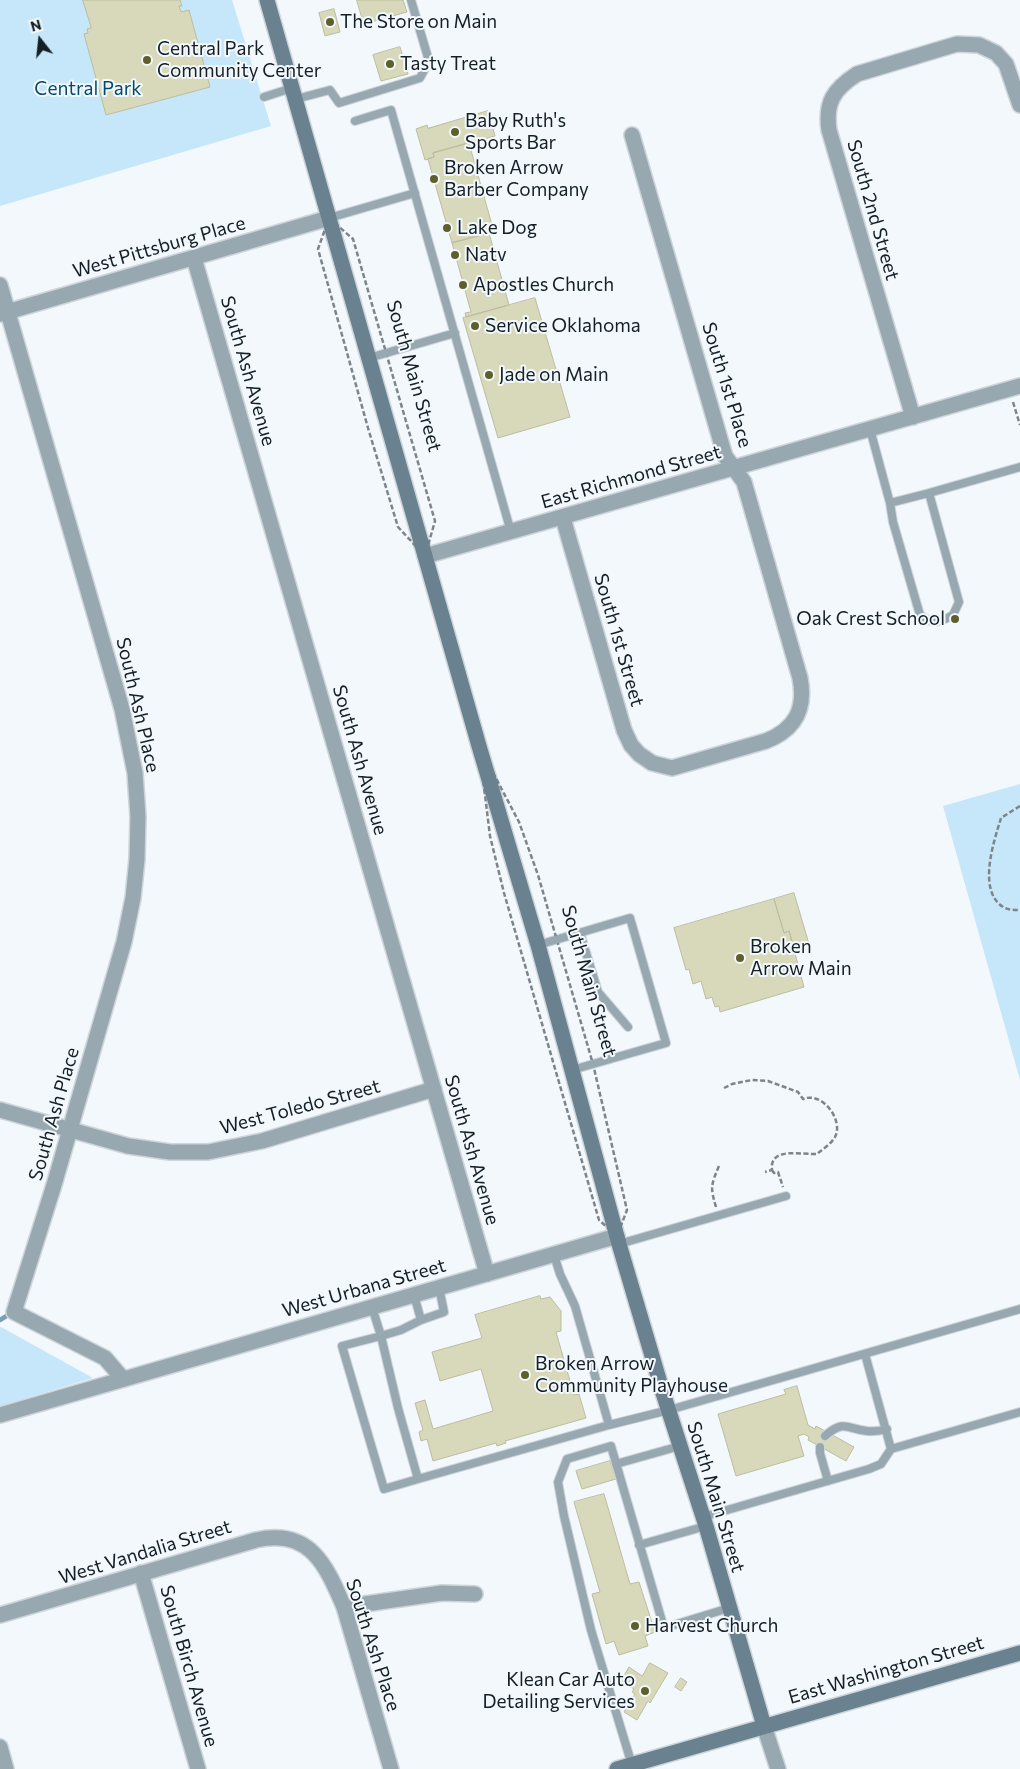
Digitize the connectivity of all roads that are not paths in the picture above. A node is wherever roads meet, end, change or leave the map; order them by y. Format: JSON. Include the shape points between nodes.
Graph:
{"nodes":[{"id":1,"x":267,"y":0,"type":"edge"},
{"id":2,"x":411,"y":0,"type":"edge"},
{"id":3,"x":294,"y":94,"type":"junction"},
{"id":4,"x":264,"y":97,"type":"dead end"},
{"id":5,"x":1020,"y":105,"type":"edge"},
{"id":6,"x":355,"y":121,"type":"dead end"},
{"id":7,"x":632,"y":135,"type":"dead end"},
{"id":8,"x":415,"y":193,"type":"junction"},
{"id":9,"x":329,"y":218,"type":"junction"},
{"id":10,"x":194,"y":258,"type":"junction"},
{"id":11,"x":0,"y":285,"type":"edge"},
{"id":12,"x":4,"y":313,"type":"edge"},
{"id":13,"x":456,"y":333,"type":"junction"},
{"id":14,"x":369,"y":358,"type":"junction"},
{"id":15,"x":1020,"y":386,"type":"edge"},
{"id":16,"x":913,"y":417,"type":"junction"},
{"id":17,"x":870,"y":429,"type":"junction"},
{"id":18,"x":1020,"y":467,"type":"edge"},
{"id":19,"x":734,"y":469,"type":"junction"},
{"id":20,"x":929,"y":493,"type":"junction"},
{"id":21,"x":890,"y":503,"type":"junction"},
{"id":22,"x":563,"y":518,"type":"junction"},
{"id":23,"x":511,"y":532,"type":"junction"},
{"id":24,"x":425,"y":556,"type":"junction"},
{"id":25,"x":652,"y":763,"type":"joint"},
{"id":26,"x":580,"y":933,"type":"junction"},
{"id":27,"x":538,"y":945,"type":"junction"},
{"id":28,"x":628,"y":1027,"type":"dead end"},
{"id":29,"x":572,"y":1070,"type":"junction"},
{"id":30,"x":434,"y":1089,"type":"junction"},
{"id":31,"x":0,"y":1110,"type":"edge"},
{"id":32,"x":69,"y":1130,"type":"junction"},
{"id":33,"x":786,"y":1196,"type":"road end"},
{"id":34,"x":618,"y":1240,"type":"junction"},
{"id":35,"x":554,"y":1255,"type":"junction"},
{"id":36,"x":487,"y":1274,"type":"junction"},
{"id":37,"x":439,"y":1287,"type":"junction"},
{"id":38,"x":414,"y":1295,"type":"junction"},
{"id":39,"x":372,"y":1307,"type":"junction"},
{"id":40,"x":1020,"y":1309,"type":"edge"},
{"id":41,"x":421,"y":1320,"type":"junction"},
{"id":42,"x":381,"y":1336,"type":"junction"},
{"id":43,"x":865,"y":1354,"type":"junction"},
{"id":44,"x":123,"y":1379,"type":"junction"},
{"id":45,"x":669,"y":1410,"type":"junction"},
{"id":46,"x":1020,"y":1412,"type":"edge"},
{"id":47,"x":0,"y":1415,"type":"edge"},
{"id":48,"x":609,"y":1425,"type":"junction"},
{"id":49,"x":887,"y":1429,"type":"junction"},
{"id":50,"x":825,"y":1436,"type":"dead end"},
{"id":51,"x":680,"y":1446,"type":"junction"},
{"id":52,"x":820,"y":1447,"type":"dead end"},
{"id":53,"x":891,"y":1449,"type":"junction"},
{"id":54,"x":616,"y":1464,"type":"junction"},
{"id":55,"x":418,"y":1479,"type":"junction"},
{"id":56,"x":828,"y":1481,"type":"junction"},
{"id":57,"x":704,"y":1522,"type":"junction"},
{"id":58,"x":301,"y":1544,"type":"joint"},
{"id":59,"x":640,"y":1545,"type":"junction"},
{"id":60,"x":141,"y":1573,"type":"junction"},
{"id":61,"x":476,"y":1594,"type":"dead end"},
{"id":62,"x":344,"y":1607,"type":"junction"},
{"id":63,"x":729,"y":1608,"type":"junction"},
{"id":64,"x":0,"y":1616,"type":"edge"},
{"id":65,"x":1020,"y":1652,"type":"edge"},
{"id":66,"x":764,"y":1726,"type":"junction"},
{"id":67,"x":0,"y":1746,"type":"edge"},
{"id":68,"x":636,"y":1766,"type":"edge"},
{"id":69,"x":6,"y":1769,"type":"edge"},
{"id":70,"x":198,"y":1769,"type":"edge"},
{"id":71,"x":391,"y":1769,"type":"edge"},
{"id":72,"x":778,"y":1769,"type":"edge"}],
"edges":[{"from":1,"to":3,"type":"street","name":"South Main Street"},
{"from":2,"to":3,"type":"lane","via":[[429,61],[420,78],[339,103],[330,90]]},
{"from":3,"to":4,"type":"lane"},
{"from":3,"to":9,"type":"street","name":"South Main Street"},
{"from":5,"to":16,"type":"street","name":"South 2nd Street","via":[[1006,64],[996,52],[979,45],[958,44],[857,74],[846,81],[831,99],[829,130]]},
{"from":6,"to":8,"type":"lane","via":[[391,110]]},
{"from":7,"to":19,"type":"street","name":"South 1st Place","via":[[725,456]]},
{"from":8,"to":9,"type":"lane"},
{"from":8,"to":13,"type":"lane"},
{"from":9,"to":10,"type":"street","name":"West Pittsburg Place"},
{"from":9,"to":14,"type":"street","name":"South Main Street"},
{"from":10,"to":12,"type":"street","name":"West Pittsburg Place"},
{"from":10,"to":30,"type":"street","name":"South Ash Avenue"},
{"from":11,"to":12,"type":"street","name":"South Ash Place"},
{"from":12,"to":32,"type":"street","name":"South Ash Place","via":[[122,709],[135,773],[138,816],[133,898],[124,942]]},
{"from":13,"to":14,"type":"lane"},
{"from":13,"to":23,"type":"lane"},
{"from":14,"to":24,"type":"street","name":"South Main Street"},
{"from":15,"to":16,"type":"street","name":"East Richmond Street"},
{"from":16,"to":17,"type":"street","name":"East Richmond Street"},
{"from":17,"to":19,"type":"street","name":"East Richmond Street"},
{"from":17,"to":21,"type":"lane"},
{"from":18,"to":20,"type":"lane"},
{"from":19,"to":22,"type":"street","name":"East Richmond Street"},
{"from":19,"to":25,"type":"street","name":"South 1st Place","via":[[744,482],[801,683],[798,716],[788,729],[766,741],[672,768]]},
{"from":20,"to":21,"type":"lane"},
{"from":20,"to":21,"type":"lane","via":[[959,602],[953,615],[938,622],[930,622],[920,615]]},
{"from":22,"to":23,"type":"street","name":"East Richmond Street"},
{"from":22,"to":25,"type":"street","name":"South 1st Street","via":[[624,730],[631,745]]},
{"from":23,"to":24,"type":"street","name":"East Richmond Street"},
{"from":24,"to":27,"type":"street","name":"South Main Street"},
{"from":26,"to":27,"type":"lane"},
{"from":26,"to":28,"type":"lane","via":[[598,992]]},
{"from":26,"to":29,"type":"lane","via":[[630,918],[666,1042]]},
{"from":27,"to":29,"type":"street","name":"South Main Street"},
{"from":29,"to":34,"type":"street","name":"South Main Street"},
{"from":30,"to":32,"type":"street","name":"West Toledo Street","via":[[262,1141],[208,1152],[151,1150]]},
{"from":30,"to":36,"type":"street","name":"South Ash Avenue"},
{"from":31,"to":32,"type":"street","name":"West Toledo Street"},
{"from":32,"to":44,"type":"street","name":"South Ash Place","via":[[14,1312],[105,1358]]},
{"from":33,"to":34,"type":"lane"},
{"from":34,"to":35,"type":"street","name":"West Urbana Street"},
{"from":34,"to":45,"type":"street","name":"South Main Street"},
{"from":35,"to":36,"type":"street","name":"West Urbana Street"},
{"from":35,"to":48,"type":"lane","via":[[575,1306]]},
{"from":36,"to":37,"type":"street","name":"West Urbana Street"},
{"from":37,"to":38,"type":"street","name":"West Urbana Street"},
{"from":37,"to":41,"type":"lane","via":[[444,1312]]},
{"from":38,"to":39,"type":"street","name":"West Urbana Street"},
{"from":38,"to":41,"type":"lane"},
{"from":39,"to":42,"type":"lane"},
{"from":39,"to":44,"type":"street","name":"West Urbana Street"},
{"from":40,"to":43,"type":"lane"},
{"from":41,"to":42,"type":"lane"},
{"from":42,"to":55,"type":"lane"},
{"from":42,"to":55,"type":"lane","via":[[342,1346],[384,1489]]},
{"from":43,"to":45,"type":"lane"},
{"from":43,"to":49,"type":"lane"},
{"from":44,"to":47,"type":"street","name":"West Urbana Street"},
{"from":45,"to":48,"type":"lane"},
{"from":45,"to":51,"type":"street","name":"South Main Street"},
{"from":46,"to":53,"type":"lane"},
{"from":48,"to":55,"type":"lane"},
{"from":49,"to":50,"type":"lane","via":[[864,1431],[844,1425]]},
{"from":49,"to":53,"type":"lane"},
{"from":51,"to":54,"type":"lane"},
{"from":51,"to":57,"type":"street","name":"South Main Street"},
{"from":52,"to":56,"type":"lane"},
{"from":53,"to":56,"type":"lane","via":[[881,1464]]},
{"from":54,"to":59,"type":"lane"},
{"from":54,"to":68,"type":"lane","via":[[610,1446],[567,1459],[558,1482],[591,1630]]},
{"from":56,"to":57,"type":"lane"},
{"from":57,"to":59,"type":"lane"},
{"from":57,"to":63,"type":"street","name":"South Main Street"},
{"from":58,"to":60,"type":"street","name":"West Vandalia Street","via":[[282,1537],[269,1537]]},
{"from":58,"to":62,"type":"street","name":"South Ash Place","via":[[321,1560]]},
{"from":59,"to":63,"type":"lane","via":[[664,1628]]},
{"from":60,"to":64,"type":"street","name":"West Vandalia Street"},
{"from":60,"to":70,"type":"street","name":"South Birch Avenue"},
{"from":61,"to":62,"type":"street","via":[[442,1593]]},
{"from":62,"to":71,"type":"street","name":"South Ash Place"},
{"from":63,"to":66,"type":"street","name":"South Main Street"},
{"from":65,"to":66,"type":"street","name":"East Washington Street"},
{"from":66,"to":68,"type":"street","name":"East Washington Street"},
{"from":66,"to":72,"type":"street","name":"South Main Street"},
{"from":67,"to":69,"type":"street"}]}
